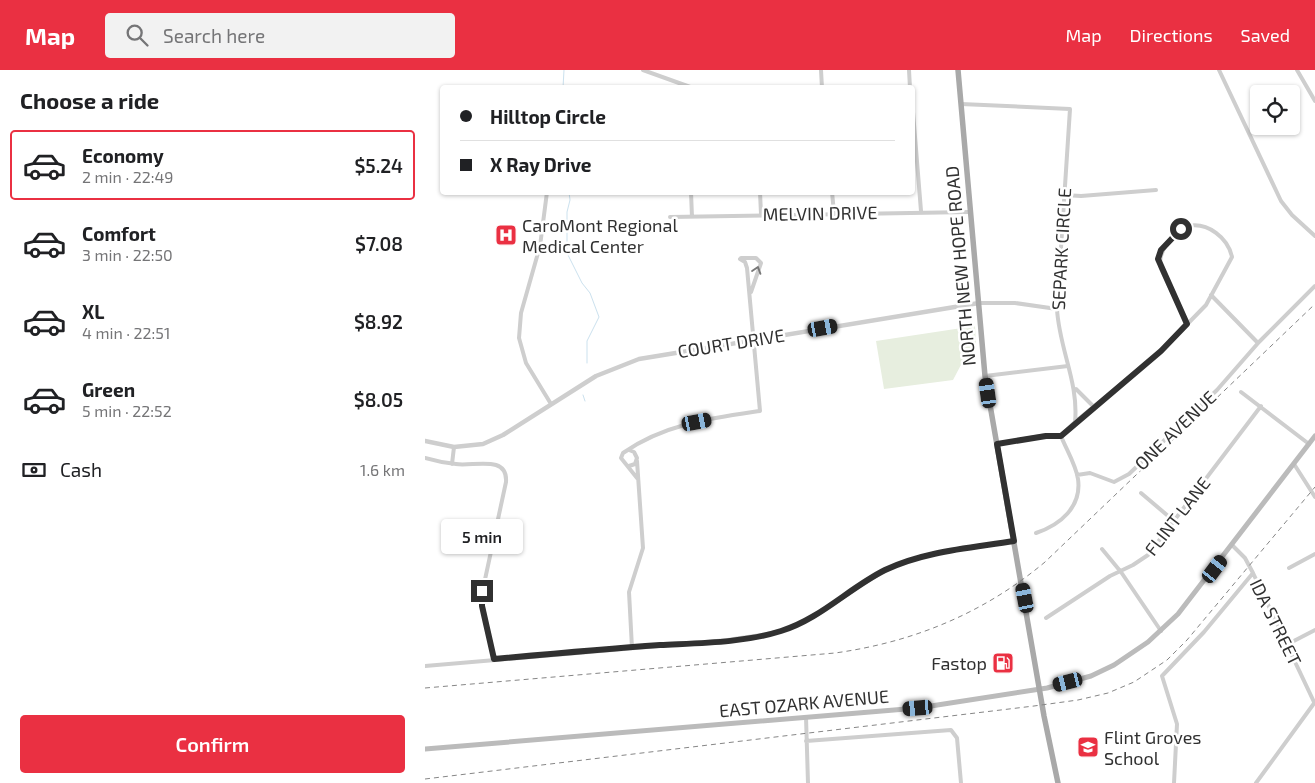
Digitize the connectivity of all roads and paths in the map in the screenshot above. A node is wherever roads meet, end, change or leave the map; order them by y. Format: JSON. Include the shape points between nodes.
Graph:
{"nodes":[{"id":1,"x":643,"y":70,"type":"edge"},
{"id":2,"x":821,"y":70,"type":"edge"},
{"id":3,"x":909,"y":70,"type":"edge"},
{"id":4,"x":958,"y":70,"type":"edge"},
{"id":5,"x":1219,"y":70,"type":"edge"},
{"id":6,"x":1297,"y":70,"type":"edge"},
{"id":7,"x":685,"y":85,"type":"edge"},
{"id":8,"x":823,"y":85,"type":"edge"},
{"id":9,"x":910,"y":85,"type":"edge"},
{"id":10,"x":1315,"y":101,"type":"edge"},
{"id":11,"x":961,"y":104,"type":"junction"},
{"id":12,"x":915,"y":137,"type":"edge"},
{"id":13,"x":1155,"y":190,"type":"dead end"},
{"id":14,"x":547,"y":195,"type":"edge"},
{"id":15,"x":691,"y":195,"type":"edge"},
{"id":16,"x":760,"y":195,"type":"edge"},
{"id":17,"x":833,"y":195,"type":"edge"},
{"id":18,"x":1064,"y":195,"type":"junction"},
{"id":19,"x":921,"y":212,"type":"junction"},
{"id":20,"x":971,"y":212,"type":"junction"},
{"id":21,"x":834,"y":213,"type":"junction"},
{"id":22,"x":761,"y":214,"type":"junction"},
{"id":23,"x":670,"y":217,"type":"dead end"},
{"id":24,"x":692,"y":217,"type":"junction"},
{"id":25,"x":1315,"y":236,"type":"edge"},
{"id":26,"x":1315,"y":286,"type":"edge"},
{"id":27,"x":1211,"y":295,"type":"junction"},
{"id":28,"x":749,"y":299,"type":"junction"},
{"id":29,"x":979,"y":303,"type":"junction"},
{"id":30,"x":1057,"y":309,"type":"junction"},
{"id":31,"x":1187,"y":324,"type":"junction"},
{"id":32,"x":752,"y":340,"type":"junction"},
{"id":33,"x":1258,"y":343,"type":"junction"},
{"id":34,"x":1067,"y":366,"type":"junction"},
{"id":35,"x":985,"y":376,"type":"junction"},
{"id":36,"x":1075,"y":387,"type":"junction"},
{"id":37,"x":1241,"y":392,"type":"dead end"},
{"id":38,"x":551,"y":404,"type":"junction"},
{"id":39,"x":1261,"y":406,"type":"junction"},
{"id":40,"x":1094,"y":407,"type":"junction"},
{"id":41,"x":1075,"y":422,"type":"junction"},
{"id":42,"x":1061,"y":436,"type":"junction"},
{"id":43,"x":1315,"y":436,"type":"edge"},
{"id":44,"x":425,"y":441,"type":"edge"},
{"id":45,"x":640,"y":444,"type":"junction"},
{"id":46,"x":997,"y":444,"type":"junction"},
{"id":47,"x":1309,"y":444,"type":"junction"},
{"id":48,"x":454,"y":447,"type":"junction"},
{"id":49,"x":628,"y":450,"type":"junction"},
{"id":50,"x":637,"y":454,"type":"junction"},
{"id":51,"x":425,"y":458,"type":"edge"},
{"id":52,"x":637,"y":461,"type":"junction"},
{"id":53,"x":452,"y":464,"type":"junction"},
{"id":54,"x":1294,"y":464,"type":"junction"},
{"id":55,"x":629,"y":466,"type":"junction"},
{"id":56,"x":1077,"y":475,"type":"junction"},
{"id":57,"x":637,"y":478,"type":"junction"},
{"id":58,"x":1141,"y":493,"type":"dead end"},
{"id":59,"x":1315,"y":497,"type":"edge"},
{"id":60,"x":1174,"y":521,"type":"junction"},
{"id":61,"x":1036,"y":533,"type":"dead end"},
{"id":62,"x":1014,"y":541,"type":"junction"},
{"id":63,"x":1232,"y":545,"type":"junction"},
{"id":64,"x":1103,"y":549,"type":"dead end"},
{"id":65,"x":1315,"y":554,"type":"edge"},
{"id":66,"x":1289,"y":568,"type":"dead end"},
{"id":67,"x":1121,"y":572,"type":"junction"},
{"id":68,"x":1253,"y":573,"type":"junction"},
{"id":69,"x":1046,"y":618,"type":"dead end"},
{"id":70,"x":1315,"y":630,"type":"edge"},
{"id":71,"x":1161,"y":631,"type":"junction"},
{"id":72,"x":1288,"y":644,"type":"junction"},
{"id":73,"x":632,"y":648,"type":"junction"},
{"id":74,"x":494,"y":659,"type":"junction"},
{"id":75,"x":425,"y":666,"type":"edge"},
{"id":76,"x":1039,"y":689,"type":"junction"},
{"id":77,"x":1315,"y":702,"type":"edge"},
{"id":78,"x":806,"y":717,"type":"junction"},
{"id":79,"x":806,"y":741,"type":"junction"},
{"id":80,"x":425,"y":749,"type":"edge"},
{"id":81,"x":808,"y":783,"type":"edge"},
{"id":82,"x":961,"y":783,"type":"edge"},
{"id":83,"x":1058,"y":783,"type":"edge"},
{"id":84,"x":1174,"y":783,"type":"edge"},
{"id":85,"x":1256,"y":783,"type":"edge"}],
"edges":[{"from":1,"to":7,"type":"street"},
{"from":2,"to":8,"type":"street"},
{"from":3,"to":9,"type":"street"},
{"from":4,"to":11,"type":"main road","name":"NORTH NEW HOPE ROAD"},
{"from":5,"to":25,"type":"street","via":[[1281,202]]},
{"from":6,"to":10,"type":"street"},
{"from":11,"to":18,"type":"street","name":"SEPARK CIRCLE","via":[[1069,109]]},
{"from":11,"to":20,"type":"main road","name":"NORTH NEW HOPE ROAD"},
{"from":12,"to":19,"type":"street"},
{"from":13,"to":18,"type":"street"},
{"from":14,"to":38,"type":"street","via":[[540,246],[521,312],[519,338],[526,363]]},
{"from":15,"to":24,"type":"street"},
{"from":16,"to":22,"type":"street"},
{"from":17,"to":21,"type":"street"},
{"from":18,"to":30,"type":"street","name":"SEPARK CIRCLE"},
{"from":19,"to":20,"type":"street","name":"MELVIN DRIVE"},
{"from":19,"to":21,"type":"street","name":"MELVIN DRIVE"},
{"from":20,"to":29,"type":"main road","name":"NORTH NEW HOPE ROAD"},
{"from":21,"to":22,"type":"street","name":"MELVIN DRIVE"},
{"from":22,"to":24,"type":"street","name":"MELVIN DRIVE"},
{"from":23,"to":24,"type":"street","name":"MELVIN DRIVE"},
{"from":26,"to":33,"type":"street","name":"ONE AVENUE"},
{"from":27,"to":31,"type":"street","via":[[1207,305]]},
{"from":27,"to":31,"type":"street","via":[[1229,265],[1231,250],[1213,231],[1187,226],[1161,250],[1158,259]]},
{"from":27,"to":33,"type":"street"},
{"from":28,"to":28,"type":"street","one_way":true,"via":[[761,263],[756,258],[740,259],[747,268]]},
{"from":28,"to":32,"type":"street"},
{"from":29,"to":30,"type":"street","name":"COURT DRIVE","via":[[1015,303]]},
{"from":29,"to":32,"type":"street","name":"COURT DRIVE"},
{"from":29,"to":35,"type":"main road","name":"NORTH NEW HOPE ROAD"},
{"from":30,"to":34,"type":"street","name":"SEPARK CIRCLE"},
{"from":31,"to":40,"type":"street","via":[[1161,351]]},
{"from":32,"to":38,"type":"street","name":"COURT DRIVE","via":[[626,363],[596,376]]},
{"from":32,"to":45,"type":"street","via":[[760,411],[682,425],[660,432]]},
{"from":33,"to":56,"type":"street","name":"ONE AVENUE","via":[[1217,390],[1123,479],[1114,482],[1090,473]]},
{"from":34,"to":35,"type":"street"},
{"from":34,"to":36,"type":"street","name":"SEPARK CIRCLE"},
{"from":35,"to":46,"type":"main road","name":"NORTH NEW HOPE ROAD"},
{"from":36,"to":40,"type":"street","name":"SEPARK CIRCLE"},
{"from":36,"to":41,"type":"street","name":"SEPARK CIRCLE"},
{"from":37,"to":39,"type":"street"},
{"from":38,"to":48,"type":"street","name":"COURT DRIVE","via":[[495,439],[474,446]]},
{"from":39,"to":47,"type":"street"},
{"from":39,"to":60,"type":"street","name":"FLINT LANE"},
{"from":40,"to":41,"type":"street"},
{"from":41,"to":42,"type":"street"},
{"from":42,"to":46,"type":"street"},
{"from":42,"to":56,"type":"street"},
{"from":43,"to":47,"type":"main road","name":"EAST OZARK AVENUE"},
{"from":44,"to":48,"type":"street","name":"COURT DRIVE"},
{"from":45,"to":49,"type":"street"},
{"from":45,"to":50,"type":"street"},
{"from":46,"to":62,"type":"main road","name":"NORTH NEW HOPE ROAD"},
{"from":47,"to":54,"type":"main road","name":"EAST OZARK AVENUE"},
{"from":48,"to":53,"type":"street"},
{"from":49,"to":50,"type":"street"},
{"from":49,"to":55,"type":"street","via":[[621,458]]},
{"from":50,"to":52,"type":"street"},
{"from":51,"to":53,"type":"street"},
{"from":52,"to":55,"type":"street"},
{"from":52,"to":57,"type":"street"},
{"from":53,"to":74,"type":"street","via":[[496,464],[506,477],[481,598]]},
{"from":54,"to":59,"type":"street"},
{"from":54,"to":63,"type":"main road","name":"EAST OZARK AVENUE"},
{"from":55,"to":57,"type":"street"},
{"from":56,"to":61,"type":"street","via":[[1077,494],[1070,511],[1055,526]]},
{"from":57,"to":73,"type":"street","via":[[643,548],[629,592]]},
{"from":58,"to":60,"type":"street"},
{"from":60,"to":67,"type":"street","name":"FLINT LANE","via":[[1148,555]]},
{"from":62,"to":73,"type":"street","via":[[904,562],[873,577],[809,619],[780,631],[728,640]]},
{"from":62,"to":76,"type":"main road","name":"NORTH NEW HOPE ROAD"},
{"from":63,"to":68,"type":"street","name":"IDA STREET","via":[[1245,558]]},
{"from":63,"to":71,"type":"main road","name":"EAST OZARK AVENUE","via":[[1190,600]]},
{"from":64,"to":67,"type":"street"},
{"from":65,"to":66,"type":"street"},
{"from":67,"to":69,"type":"street","name":"FLINT LANE"},
{"from":67,"to":71,"type":"street"},
{"from":68,"to":72,"type":"street","name":"IDA STREET"},
{"from":68,"to":84,"type":"street","via":[[1162,676],[1177,724]]},
{"from":70,"to":72,"type":"street"},
{"from":71,"to":76,"type":"main road","name":"EAST OZARK AVENUE","via":[[1101,672]]},
{"from":72,"to":77,"type":"street","name":"IDA STREET"},
{"from":73,"to":74,"type":"street"},
{"from":74,"to":75,"type":"street"},
{"from":76,"to":78,"type":"main road","name":"EAST OZARK AVENUE","via":[[931,706]]},
{"from":76,"to":83,"type":"main road","name":"NORTH NEW HOPE ROAD"},
{"from":77,"to":85,"type":"street"},
{"from":78,"to":79,"type":"street"},
{"from":78,"to":80,"type":"main road","name":"EAST OZARK AVENUE"},
{"from":79,"to":81,"type":"street"},
{"from":79,"to":82,"type":"street","via":[[948,729],[955,732]]}]}
